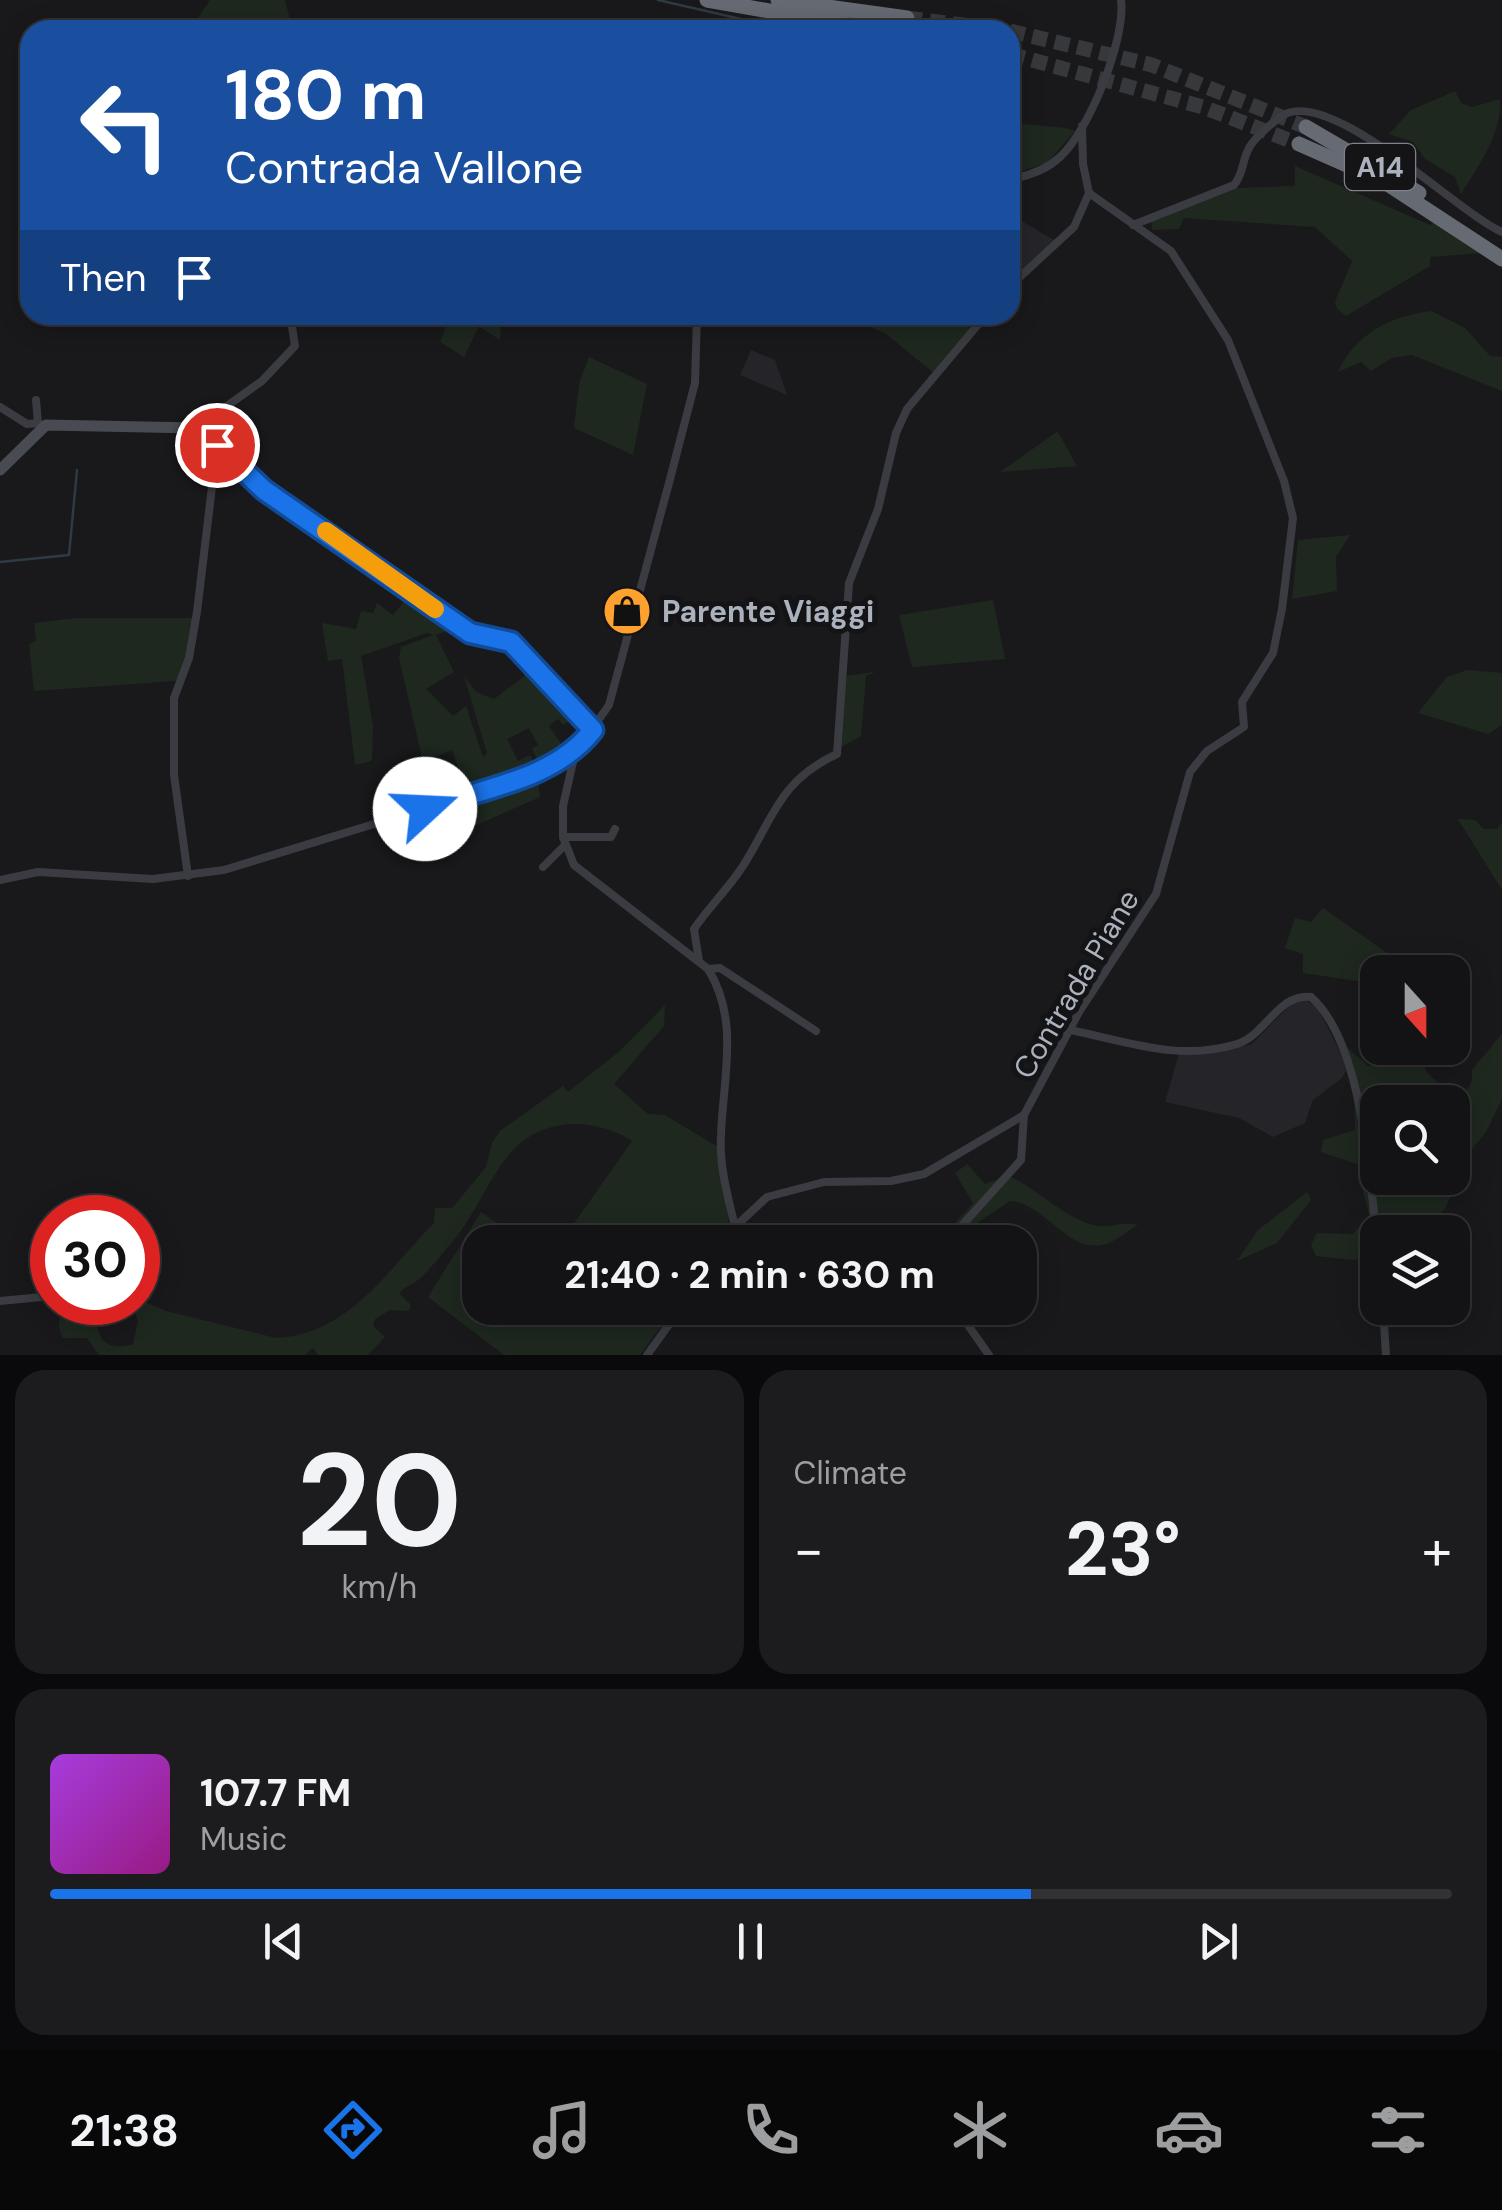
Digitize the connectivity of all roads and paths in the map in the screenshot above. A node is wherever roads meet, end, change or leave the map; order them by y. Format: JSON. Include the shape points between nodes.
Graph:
{"nodes":[{"id":1,"x":707,"y":0,"type":"edge"},
{"id":2,"x":778,"y":0,"type":"edge"},
{"id":3,"x":1121,"y":0,"type":"edge"},
{"id":4,"x":907,"y":18,"type":"tunnel mouth"},
{"id":5,"x":820,"y":20,"type":"edge"},
{"id":6,"x":1082,"y":126,"type":"junction"},
{"id":7,"x":1306,"y":127,"type":"tunnel mouth"},
{"id":8,"x":1298,"y":144,"type":"tunnel mouth"},
{"id":9,"x":1020,"y":175,"type":"edge"},
{"id":10,"x":1090,"y":193,"type":"junction"},
{"id":11,"x":1446,"y":216,"type":"junction"},
{"id":12,"x":1132,"y":225,"type":"junction"},
{"id":13,"x":1502,"y":232,"type":"edge"},
{"id":14,"x":1502,"y":248,"type":"edge"},
{"id":15,"x":1502,"y":259,"type":"edge"},
{"id":16,"x":1020,"y":277,"type":"edge"},
{"id":17,"x":292,"y":325,"type":"edge"},
{"id":18,"x":697,"y":325,"type":"edge"},
{"id":19,"x":978,"y":325,"type":"edge"},
{"id":20,"x":36,"y":400,"type":"dead end"},
{"id":21,"x":0,"y":408,"type":"edge"},
{"id":22,"x":38,"y":425,"type":"junction"},
{"id":23,"x":196,"y":428,"type":"junction"},
{"id":24,"x":217,"y":445,"type":"junction"},
{"id":25,"x":0,"y":470,"type":"edge"},
{"id":26,"x":593,"y":730,"type":"junction"},
{"id":27,"x":575,"y":753,"type":"junction"},
{"id":28,"x":615,"y":830,"type":"dead end"},
{"id":29,"x":564,"y":841,"type":"junction"},
{"id":30,"x":543,"y":867,"type":"dead end"},
{"id":31,"x":188,"y":876,"type":"junction"},
{"id":32,"x":0,"y":880,"type":"edge"},
{"id":33,"x":699,"y":961,"type":"junction"},
{"id":34,"x":708,"y":968,"type":"junction"},
{"id":35,"x":1070,"y":1030,"type":"junction"},
{"id":36,"x":816,"y":1031,"type":"dead end"},
{"id":37,"x":1024,"y":1114,"type":"junction"},
{"id":38,"x":1374,"y":1215,"type":"edge"},
{"id":39,"x":735,"y":1225,"type":"edge"},
{"id":40,"x":737,"y":1225,"type":"edge"},
{"id":41,"x":962,"y":1225,"type":"edge"},
{"id":42,"x":30,"y":1298,"type":"edge"},
{"id":43,"x":0,"y":1301,"type":"edge"},
{"id":44,"x":669,"y":1325,"type":"edge"},
{"id":45,"x":968,"y":1325,"type":"edge"},
{"id":46,"x":1384,"y":1325,"type":"edge"},
{"id":47,"x":647,"y":1355,"type":"edge"},
{"id":48,"x":989,"y":1355,"type":"edge"},
{"id":49,"x":1386,"y":1355,"type":"edge"}],
"edges":[{"from":1,"to":5,"type":"highway"},
{"from":2,"to":4,"type":"highway"},
{"from":3,"to":6,"type":"street","via":[[1118,45]]},
{"from":6,"to":9,"type":"street","via":[[1054,162]]},
{"from":6,"to":10,"type":"street"},
{"from":7,"to":11,"type":"highway","number":"A14","via":[[1394,176]]},
{"from":8,"to":11,"type":"highway","number":"A14"},
{"from":10,"to":12,"type":"street","name":"Contrada Piane"},
{"from":10,"to":16,"type":"street","via":[[1074,227]]},
{"from":11,"to":14,"type":"highway","number":"A14"},
{"from":11,"to":15,"type":"highway","number":"A14"},
{"from":12,"to":13,"type":"street","via":[[1234,185],[1248,148],[1280,117],[1306,109],[1359,135]]},
{"from":12,"to":35,"type":"street","name":"Contrada Piane","via":[[1172,251],[1228,340],[1294,518],[1273,653],[1242,702],[1244,727],[1207,751],[1190,772],[1156,894]]},
{"from":17,"to":23,"type":"street","via":[[295,346],[262,381]]},
{"from":18,"to":26,"type":"street","via":[[695,383],[609,704]]},
{"from":19,"to":33,"type":"street","via":[[907,409],[896,433],[878,509],[850,583],[837,754],[796,778],[773,807],[745,863],[694,929]]},
{"from":20,"to":22,"type":"street"},
{"from":21,"to":22,"type":"street"},
{"from":22,"to":23,"type":"street"},
{"from":22,"to":25,"type":"street"},
{"from":23,"to":24,"type":"street"},
{"from":24,"to":26,"type":"street","via":[[264,490],[470,633],[511,642]]},
{"from":24,"to":31,"type":"street","via":[[197,612],[174,698],[174,775]]},
{"from":26,"to":27,"type":"street"},
{"from":27,"to":29,"type":"street","via":[[563,806]]},
{"from":27,"to":31,"type":"street","via":[[534,775],[394,820]]},
{"from":28,"to":29,"type":"street","via":[[611,836]]},
{"from":29,"to":30,"type":"street"},
{"from":29,"to":33,"type":"street","via":[[574,865]]},
{"from":31,"to":32,"type":"street","via":[[38,872]]},
{"from":33,"to":34,"type":"street"},
{"from":34,"to":36,"type":"street","via":[[720,968]]},
{"from":34,"to":39,"type":"street","via":[[728,1019],[720,1138]]},
{"from":35,"to":37,"type":"street","name":"Contrada Piane"},
{"from":35,"to":38,"type":"street","via":[[1140,1048],[1214,1050],[1250,1040],[1288,1000],[1311,997],[1360,1097]]},
{"from":37,"to":40,"type":"street","name":"Contrada Piane","via":[[924,1174],[793,1187],[768,1197]]},
{"from":37,"to":41,"type":"street","via":[[1021,1160]]},
{"from":42,"to":43,"type":"street"},
{"from":44,"to":47,"type":"street"},
{"from":45,"to":48,"type":"street"},
{"from":46,"to":49,"type":"street"}]}
